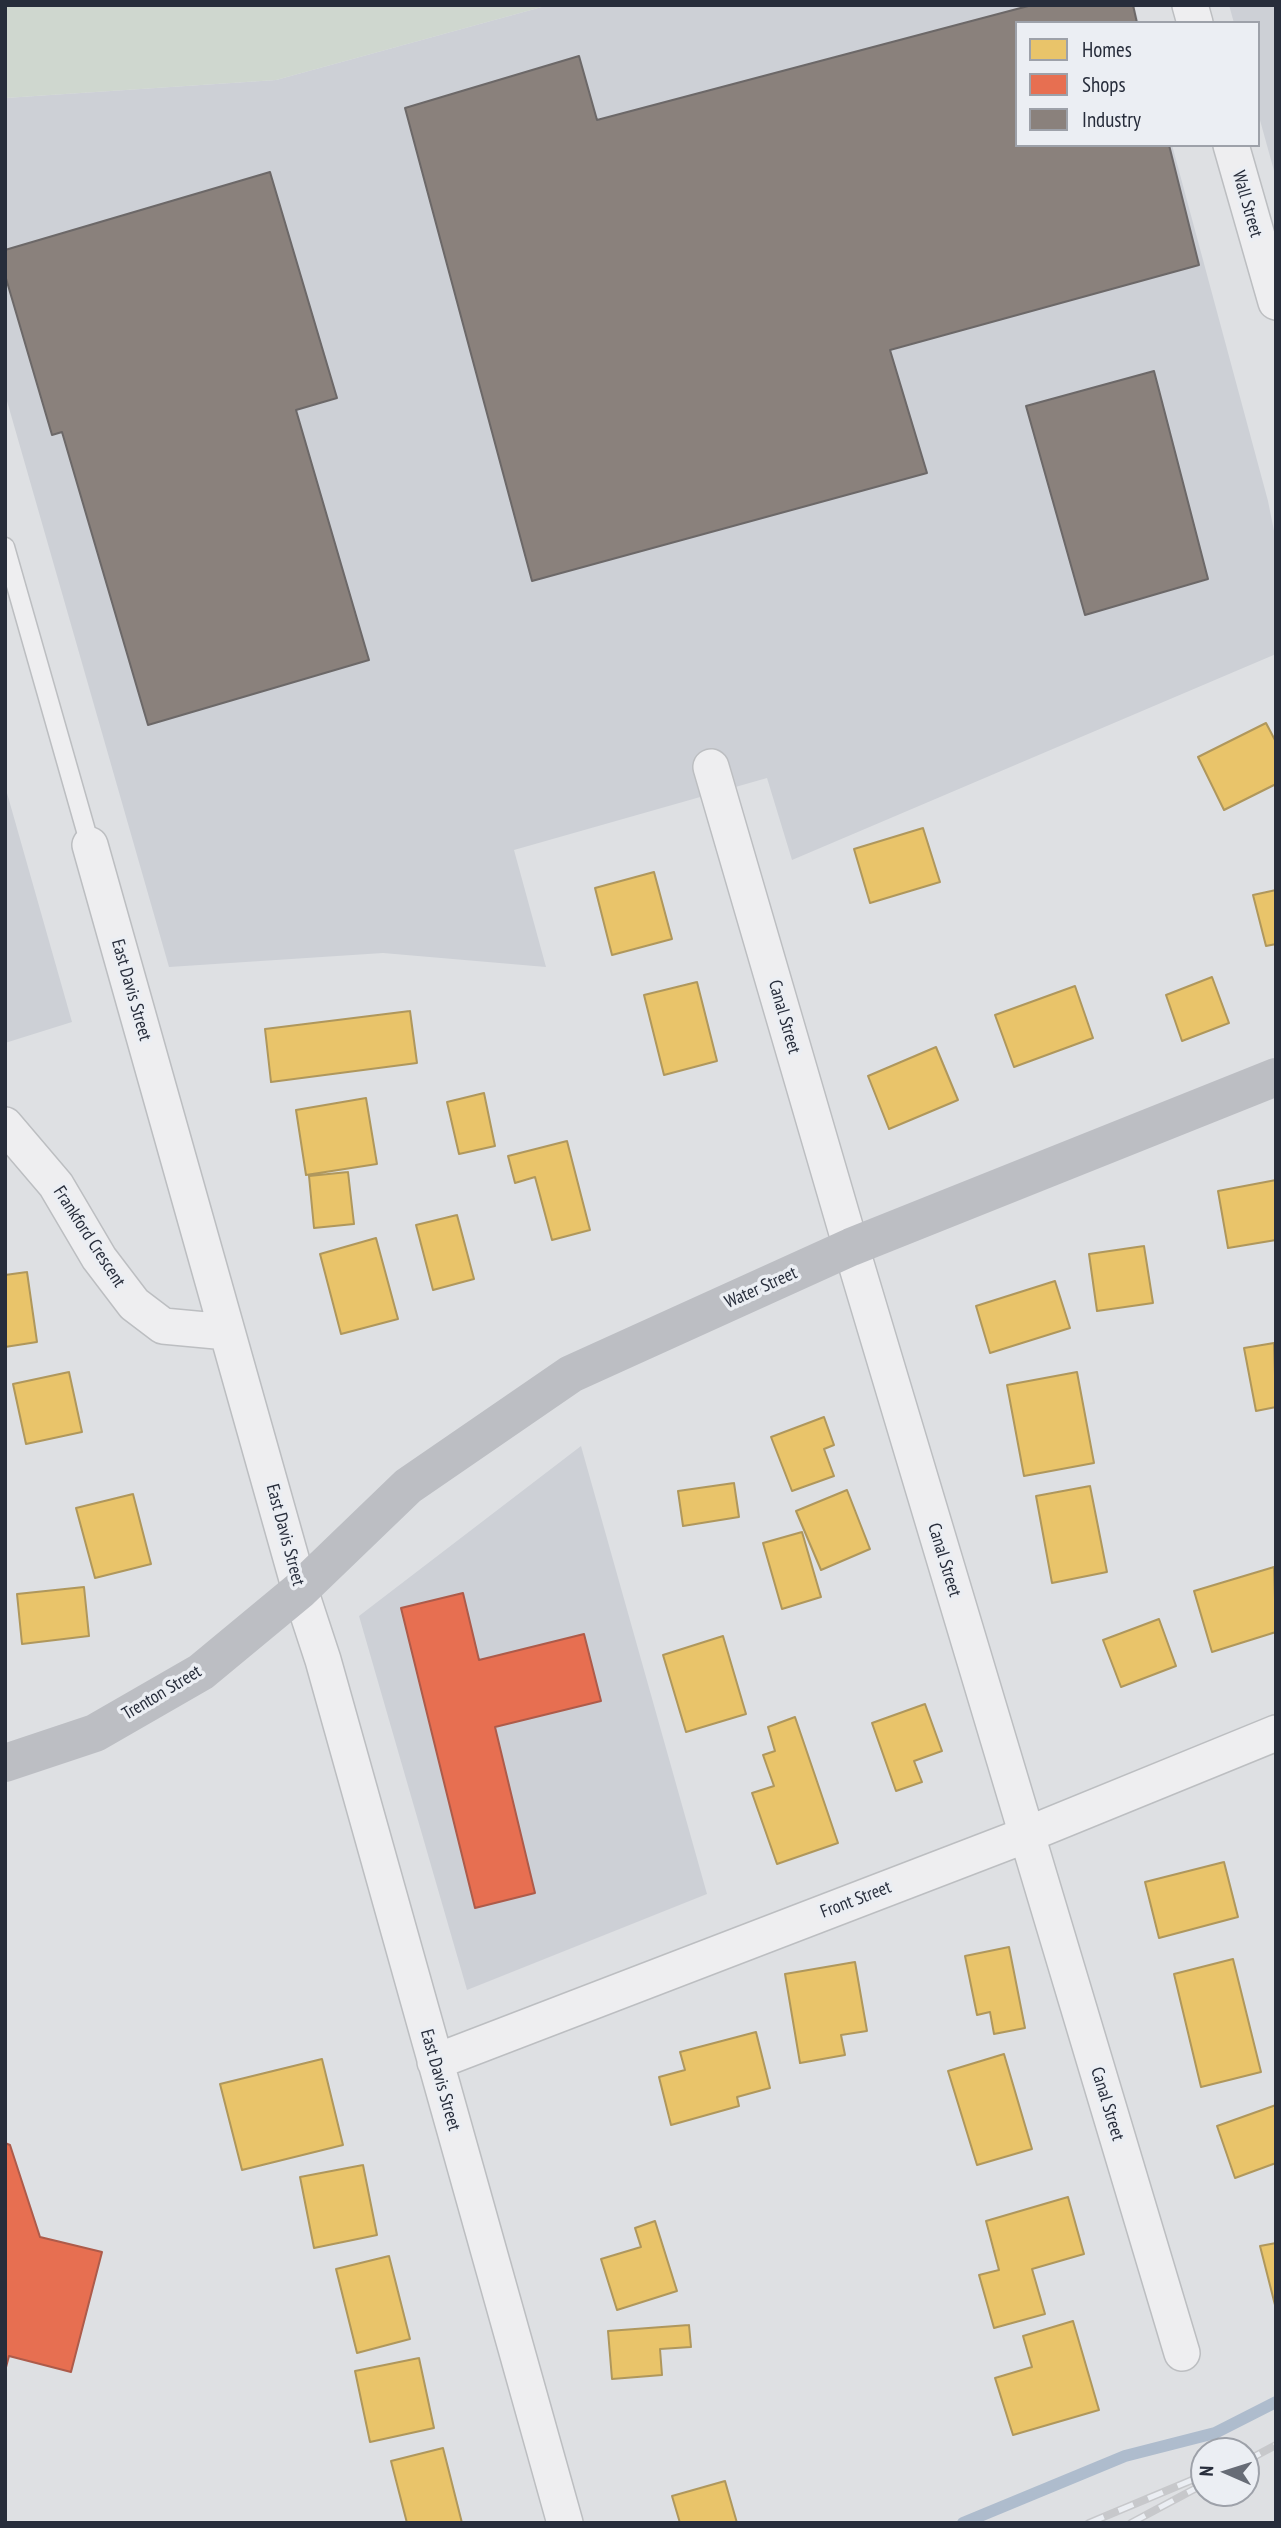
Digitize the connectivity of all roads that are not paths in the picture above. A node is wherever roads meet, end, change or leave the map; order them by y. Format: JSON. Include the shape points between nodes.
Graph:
{"nodes":[{"id":1,"x":1232,"y":147,"type":"edge"},
{"id":2,"x":1276,"y":302,"type":"edge"},
{"id":3,"x":5,"y":547,"type":"edge"},
{"id":4,"x":711,"y":766,"type":"dead end"},
{"id":5,"x":90,"y":845,"type":"joint"},
{"id":6,"x":1276,"y":1077,"type":"edge"},
{"id":7,"x":5,"y":1125,"type":"edge"},
{"id":8,"x":851,"y":1247,"type":"junction"},
{"id":9,"x":227,"y":1332,"type":"junction"},
{"id":10,"x":300,"y":1590,"type":"junction"},
{"id":11,"x":1276,"y":1733,"type":"edge"},
{"id":12,"x":5,"y":1763,"type":"edge"},
{"id":13,"x":1026,"y":1835,"type":"junction"},
{"id":14,"x":435,"y":2062,"type":"junction"},
{"id":15,"x":1182,"y":2353,"type":"dead end"},
{"id":16,"x":565,"y":2523,"type":"edge"}],
"edges":[{"from":1,"to":2,"type":"street","name":"Wall Street"},
{"from":3,"to":5,"type":"lane","name":"East Davis Street"},
{"from":4,"to":8,"type":"street","name":"Canal Street"},
{"from":5,"to":9,"type":"street","name":"East Davis Street"},
{"from":6,"to":8,"type":"main road","name":"Water Street"},
{"from":7,"to":9,"type":"street","name":"Frankford Crescent","via":[[55,1185],[99,1258],[134,1304],[163,1326]]},
{"from":8,"to":10,"type":"main road","name":"Water Street","via":[[570,1374],[408,1486]]},
{"from":8,"to":13,"type":"street","name":"Canal Street"},
{"from":9,"to":10,"type":"street","name":"East Davis Street"},
{"from":10,"to":12,"type":"main road","name":"Trenton Street","via":[[201,1672],[95,1733]]},
{"from":10,"to":14,"type":"street","name":"East Davis Street"},
{"from":11,"to":13,"type":"street","name":"Front Street"},
{"from":13,"to":14,"type":"street","name":"Front Street"},
{"from":13,"to":15,"type":"street","name":"Canal Street"},
{"from":14,"to":16,"type":"street","name":"East Davis Street"}]}
